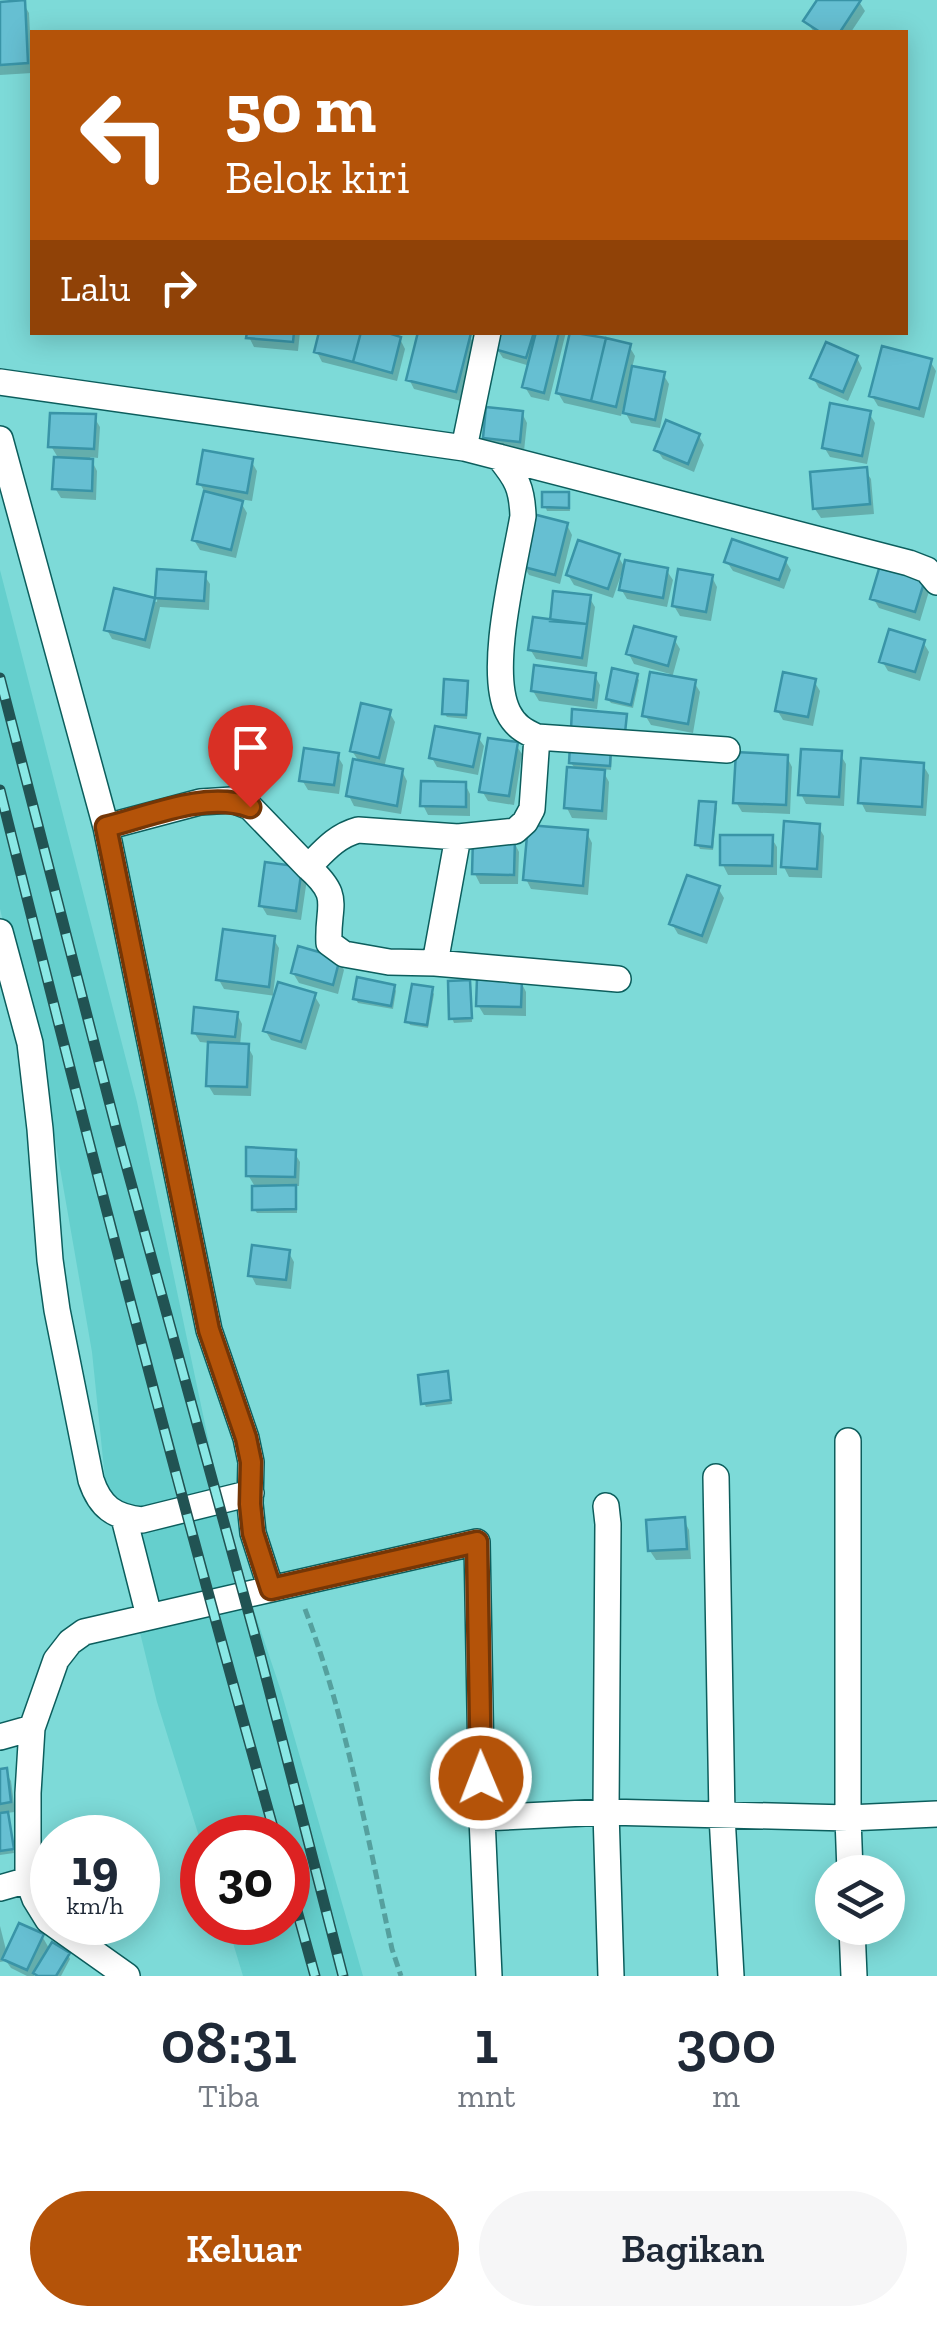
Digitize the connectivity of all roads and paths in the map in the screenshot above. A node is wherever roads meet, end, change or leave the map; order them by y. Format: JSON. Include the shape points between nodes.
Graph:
{"nodes":[{"id":1,"x":487,"y":335,"type":"edge"},
{"id":2,"x":0,"y":382,"type":"edge"},
{"id":3,"x":0,"y":439,"type":"edge"},
{"id":4,"x":464,"y":448,"type":"junction"},
{"id":5,"x":499,"y":457,"type":"junction"},
{"id":6,"x":937,"y":582,"type":"edge"},
{"id":7,"x":537,"y":737,"type":"junction"},
{"id":8,"x":727,"y":750,"type":"dead end"},
{"id":9,"x":106,"y":827,"type":"junction"},
{"id":10,"x":458,"y":837,"type":"junction"},
{"id":11,"x":308,"y":867,"type":"junction"},
{"id":12,"x":0,"y":932,"type":"edge"},
{"id":13,"x":434,"y":963,"type":"junction"},
{"id":14,"x":618,"y":979,"type":"dead end"},
{"id":15,"x":848,"y":1442,"type":"dead end"},
{"id":16,"x":716,"y":1477,"type":"dead end"},
{"id":17,"x":252,"y":1493,"type":"junction"},
{"id":18,"x":606,"y":1506,"type":"dead end"},
{"id":19,"x":124,"y":1518,"type":"junction"},
{"id":20,"x":278,"y":1582,"type":"junction"},
{"id":21,"x":146,"y":1605,"type":"junction"},
{"id":22,"x":32,"y":1728,"type":"junction"},
{"id":23,"x":0,"y":1737,"type":"edge"},
{"id":24,"x":606,"y":1812,"type":"junction"},
{"id":25,"x":937,"y":1814,"type":"edge"},
{"id":26,"x":722,"y":1816,"type":"junction"},
{"id":27,"x":482,"y":1818,"type":"junction"},
{"id":28,"x":848,"y":1818,"type":"junction"},
{"id":29,"x":849,"y":1855,"type":"edge"},
{"id":30,"x":28,"y":1880,"type":"junction"},
{"id":31,"x":0,"y":1888,"type":"edge"},
{"id":32,"x":853,"y":1945,"type":"edge"},
{"id":33,"x":127,"y":1976,"type":"edge"},
{"id":34,"x":401,"y":1976,"type":"edge"},
{"id":35,"x":489,"y":1976,"type":"edge"},
{"id":36,"x":611,"y":1976,"type":"edge"},
{"id":37,"x":731,"y":1976,"type":"edge"},
{"id":38,"x":854,"y":1976,"type":"edge"}],
"edges":[{"from":1,"to":4,"type":"street"},
{"from":2,"to":4,"type":"street"},
{"from":3,"to":9,"type":"street"},
{"from":4,"to":5,"type":"street"},
{"from":5,"to":6,"type":"street","via":[[909,563]]},
{"from":5,"to":7,"type":"street","via":[[516,477],[523,516],[500,651],[502,684],[512,719]]},
{"from":7,"to":8,"type":"street"},
{"from":7,"to":10,"type":"street","via":[[532,809],[525,822],[515,831]]},
{"from":9,"to":11,"type":"street","via":[[232,800],[250,807]]},
{"from":9,"to":17,"type":"street","via":[[190,1246],[209,1330],[246,1438]]},
{"from":10,"to":11,"type":"street","via":[[358,830],[334,841]]},
{"from":10,"to":13,"type":"street"},
{"from":11,"to":13,"type":"street","via":[[331,895],[333,948],[389,962]]},
{"from":12,"to":19,"type":"street","via":[[30,1043],[50,1260],[91,1480],[103,1503]]},
{"from":13,"to":14,"type":"street"},
{"from":15,"to":28,"type":"street"},
{"from":16,"to":26,"type":"street"},
{"from":17,"to":19,"type":"street","via":[[142,1520]]},
{"from":17,"to":20,"type":"street","via":[[253,1533]]},
{"from":18,"to":24,"type":"street"},
{"from":19,"to":21,"type":"street"},
{"from":20,"to":21,"type":"street"},
{"from":20,"to":27,"type":"street","via":[[477,1542]]},
{"from":20,"to":34,"type":"path","via":[[324,1662]]},
{"from":21,"to":22,"type":"street","via":[[70,1642],[56,1660]]},
{"from":22,"to":23,"type":"street"},
{"from":22,"to":30,"type":"street"},
{"from":24,"to":26,"type":"street"},
{"from":24,"to":27,"type":"street"},
{"from":24,"to":36,"type":"street"},
{"from":25,"to":28,"type":"street"},
{"from":26,"to":28,"type":"street"},
{"from":26,"to":37,"type":"street"},
{"from":27,"to":35,"type":"street"},
{"from":28,"to":29,"type":"street"},
{"from":30,"to":31,"type":"street"},
{"from":30,"to":33,"type":"street","via":[[48,1920]]},
{"from":32,"to":38,"type":"street"}]}
